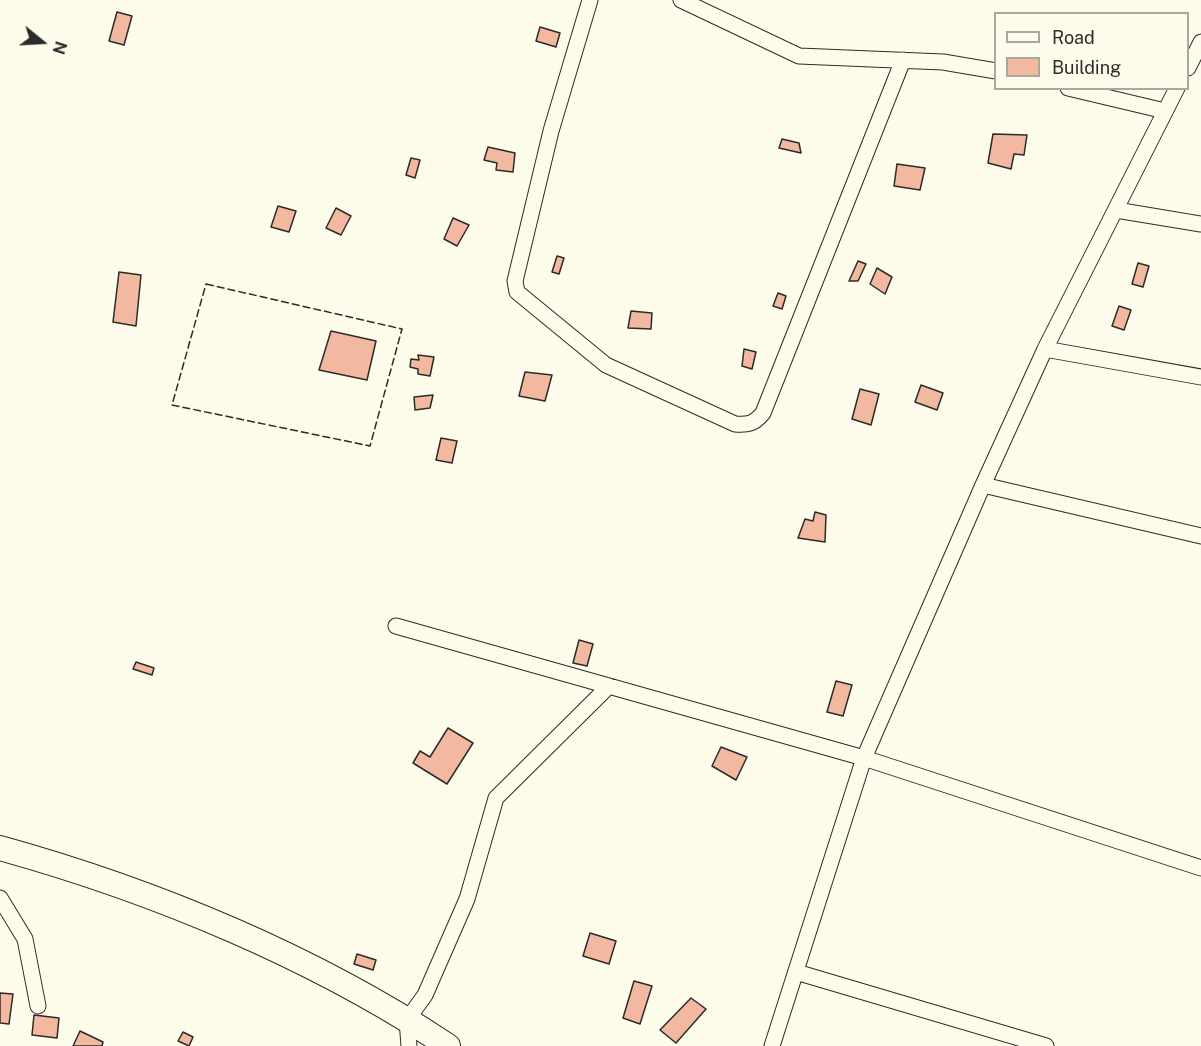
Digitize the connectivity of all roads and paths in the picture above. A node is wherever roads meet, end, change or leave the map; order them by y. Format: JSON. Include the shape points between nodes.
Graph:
{"nodes":[{"id":1,"x":590,"y":0,"type":"edge"},
{"id":2,"x":681,"y":0,"type":"edge"},
{"id":3,"x":1201,"y":42,"type":"edge"},
{"id":4,"x":903,"y":60,"type":"junction"},
{"id":5,"x":1189,"y":66,"type":"edge"},
{"id":6,"x":994,"y":71,"type":"edge"},
{"id":7,"x":1076,"y":90,"type":"edge"},
{"id":8,"x":1176,"y":90,"type":"edge"},
{"id":9,"x":1165,"y":111,"type":"junction"},
{"id":10,"x":1116,"y":210,"type":"junction"},
{"id":11,"x":1201,"y":224,"type":"edge"},
{"id":12,"x":1045,"y":350,"type":"junction"},
{"id":13,"x":1201,"y":377,"type":"edge"},
{"id":14,"x":983,"y":485,"type":"junction"},
{"id":15,"x":1201,"y":536,"type":"edge"},
{"id":16,"x":396,"y":626,"type":"dead end"},
{"id":17,"x":609,"y":686,"type":"junction"},
{"id":18,"x":864,"y":759,"type":"junction"},
{"id":19,"x":0,"y":848,"type":"edge"},
{"id":20,"x":1201,"y":868,"type":"edge"},
{"id":21,"x":0,"y":898,"type":"edge"},
{"id":22,"x":796,"y":972,"type":"junction"},
{"id":23,"x":38,"y":1006,"type":"dead end"},
{"id":24,"x":407,"y":1020,"type":"junction"},
{"id":25,"x":409,"y":1046,"type":"edge"},
{"id":26,"x":448,"y":1046,"type":"edge"},
{"id":27,"x":772,"y":1046,"type":"edge"},
{"id":28,"x":1046,"y":1046,"type":"edge"}],
"edges":[{"from":1,"to":4,"type":"street","via":[[551,131],[515,281],[517,292],[606,365],[735,424],[747,425],[763,413]]},
{"from":2,"to":4,"type":"street","via":[[799,56]]},
{"from":3,"to":5,"type":"street"},
{"from":4,"to":6,"type":"street"},
{"from":7,"to":9,"type":"street"},
{"from":8,"to":9,"type":"street"},
{"from":9,"to":10,"type":"street"},
{"from":10,"to":11,"type":"street"},
{"from":10,"to":12,"type":"street"},
{"from":12,"to":13,"type":"street"},
{"from":12,"to":14,"type":"street"},
{"from":14,"to":15,"type":"street"},
{"from":14,"to":18,"type":"street"},
{"from":16,"to":17,"type":"street"},
{"from":17,"to":18,"type":"street"},
{"from":17,"to":24,"type":"street","via":[[496,798],[467,899],[425,995]]},
{"from":18,"to":20,"type":"street"},
{"from":18,"to":22,"type":"street"},
{"from":19,"to":24,"type":"main road","via":[[142,892],[297,962]]},
{"from":21,"to":23,"type":"street","via":[[26,939]]},
{"from":22,"to":27,"type":"street"},
{"from":22,"to":28,"type":"street"},
{"from":24,"to":25,"type":"street"},
{"from":24,"to":26,"type":"main road"}]}
